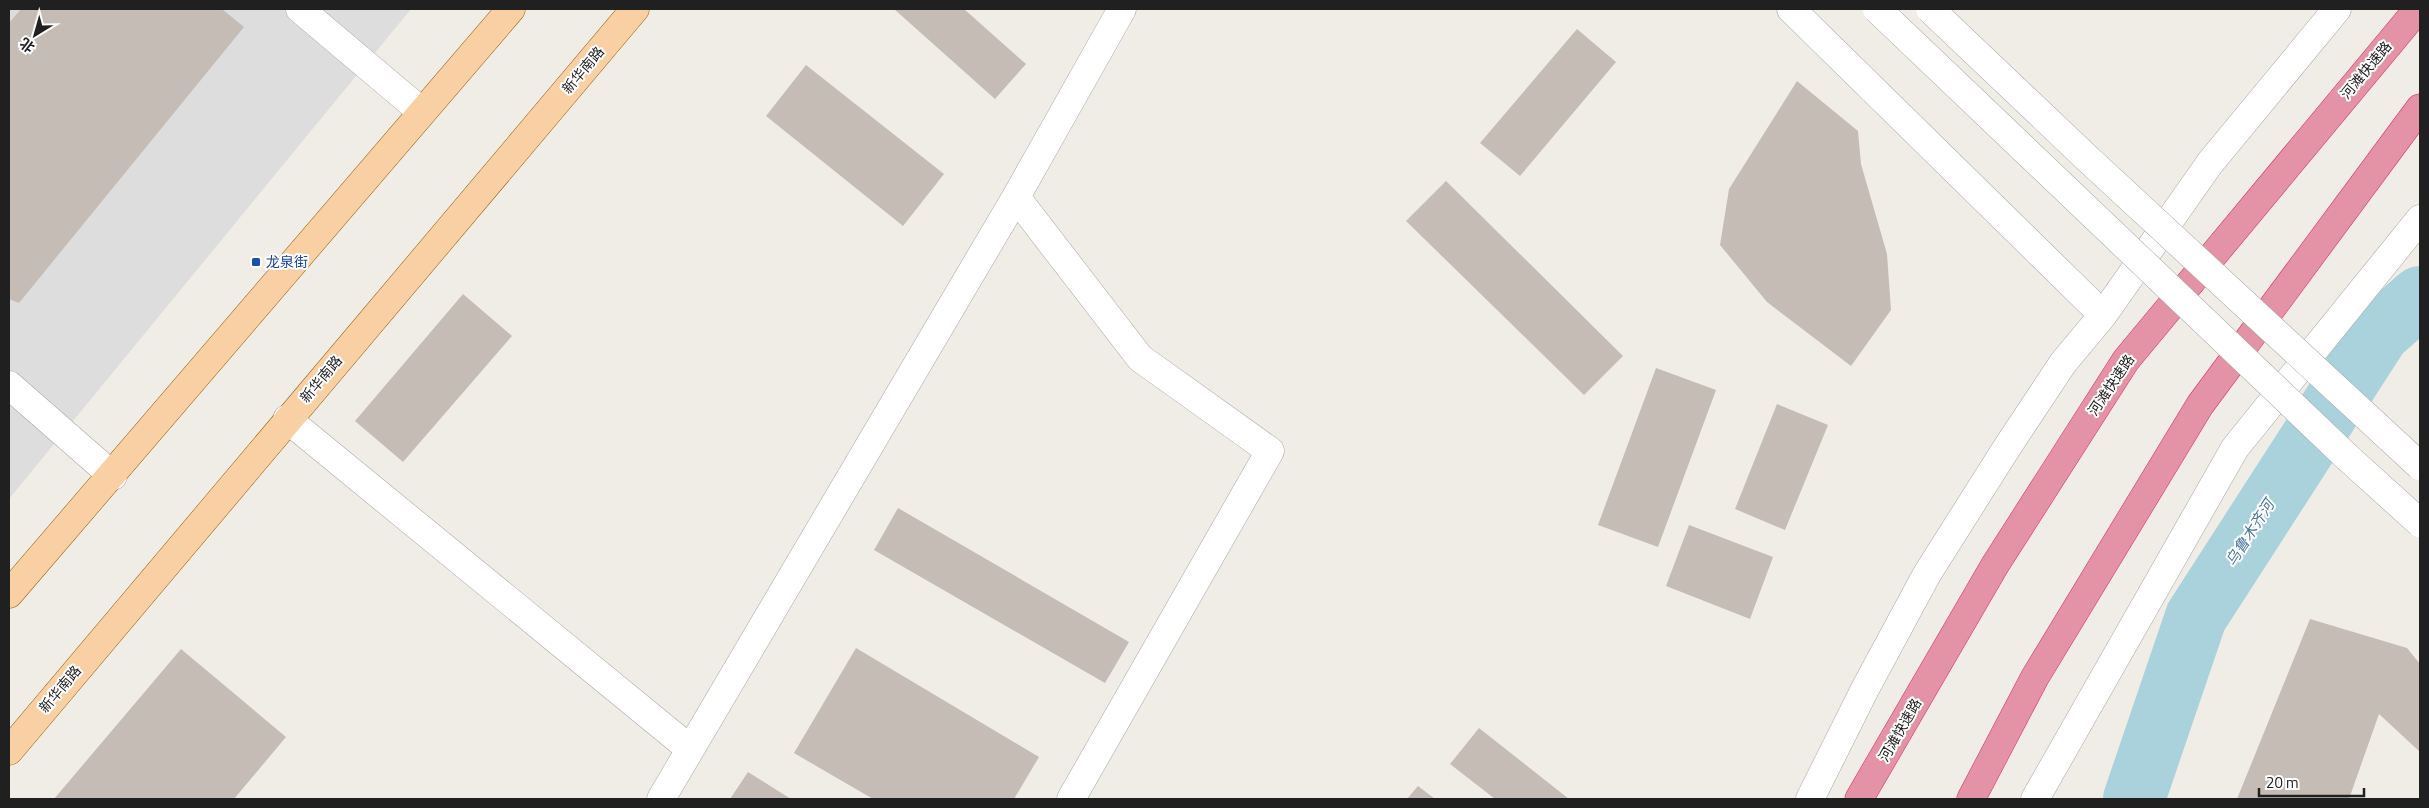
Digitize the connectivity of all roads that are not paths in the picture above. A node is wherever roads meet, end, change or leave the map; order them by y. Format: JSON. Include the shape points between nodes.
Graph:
{"nodes":[{"id":1,"x":300,"y":9,"type":"edge"},
{"id":2,"x":511,"y":9,"type":"edge"},
{"id":3,"x":635,"y":9,"type":"edge"},
{"id":4,"x":1122,"y":9,"type":"edge"},
{"id":5,"x":1791,"y":9,"type":"edge"},
{"id":6,"x":1877,"y":9,"type":"edge"},
{"id":7,"x":1930,"y":9,"type":"edge"},
{"id":8,"x":2337,"y":9,"type":"edge"},
{"id":9,"x":2418,"y":9,"type":"edge"},
{"id":10,"x":2420,"y":108,"type":"edge"},
{"id":11,"x":422,"y":112,"type":"junction"},
{"id":12,"x":1016,"y":197,"type":"junction"},
{"id":13,"x":2420,"y":219,"type":"edge"},
{"id":14,"x":2102,"y":315,"type":"junction"},
{"id":15,"x":9,"y":385,"type":"edge"},
{"id":16,"x":287,"y":419,"type":"junction"},
{"id":17,"x":2420,"y":466,"type":"edge"},
{"id":18,"x":112,"y":475,"type":"junction"},
{"id":19,"x":2420,"y":523,"type":"edge"},
{"id":20,"x":9,"y":594,"type":"edge"},
{"id":21,"x":690,"y":749,"type":"junction"},
{"id":22,"x":9,"y":751,"type":"edge"},
{"id":23,"x":661,"y":799,"type":"edge"},
{"id":24,"x":1071,"y":799,"type":"edge"},
{"id":25,"x":1810,"y":799,"type":"edge"},
{"id":26,"x":1859,"y":799,"type":"edge"},
{"id":27,"x":1971,"y":799,"type":"edge"},
{"id":28,"x":2035,"y":799,"type":"edge"}],
"edges":[{"from":1,"to":11,"type":"street"},
{"from":2,"to":11,"type":"main road"},
{"from":3,"to":16,"type":"main road","name":"新华南路"},
{"from":4,"to":12,"type":"street"},
{"from":5,"to":14,"type":"street"},
{"from":6,"to":19,"type":"street","bridge":true},
{"from":7,"to":17,"type":"street","bridge":true},
{"from":8,"to":14,"type":"street","via":[[2210,163]]},
{"from":9,"to":26,"type":"highway","name":"河滩快速路","via":[[2126,360],[1995,565]]},
{"from":10,"to":27,"type":"highway","via":[[2200,405],[2035,677]]},
{"from":11,"to":18,"type":"main road"},
{"from":12,"to":21,"type":"street"},
{"from":12,"to":24,"type":"street","via":[[1140,358],[1270,451]]},
{"from":13,"to":28,"type":"street","via":[[2235,448]]},
{"from":14,"to":25,"type":"street","via":[[2058,371],[1927,574]]},
{"from":15,"to":18,"type":"street"},
{"from":16,"to":21,"type":"street"},
{"from":16,"to":22,"type":"main road","name":"新华南路"},
{"from":18,"to":20,"type":"main road"},
{"from":21,"to":23,"type":"street"}]}
